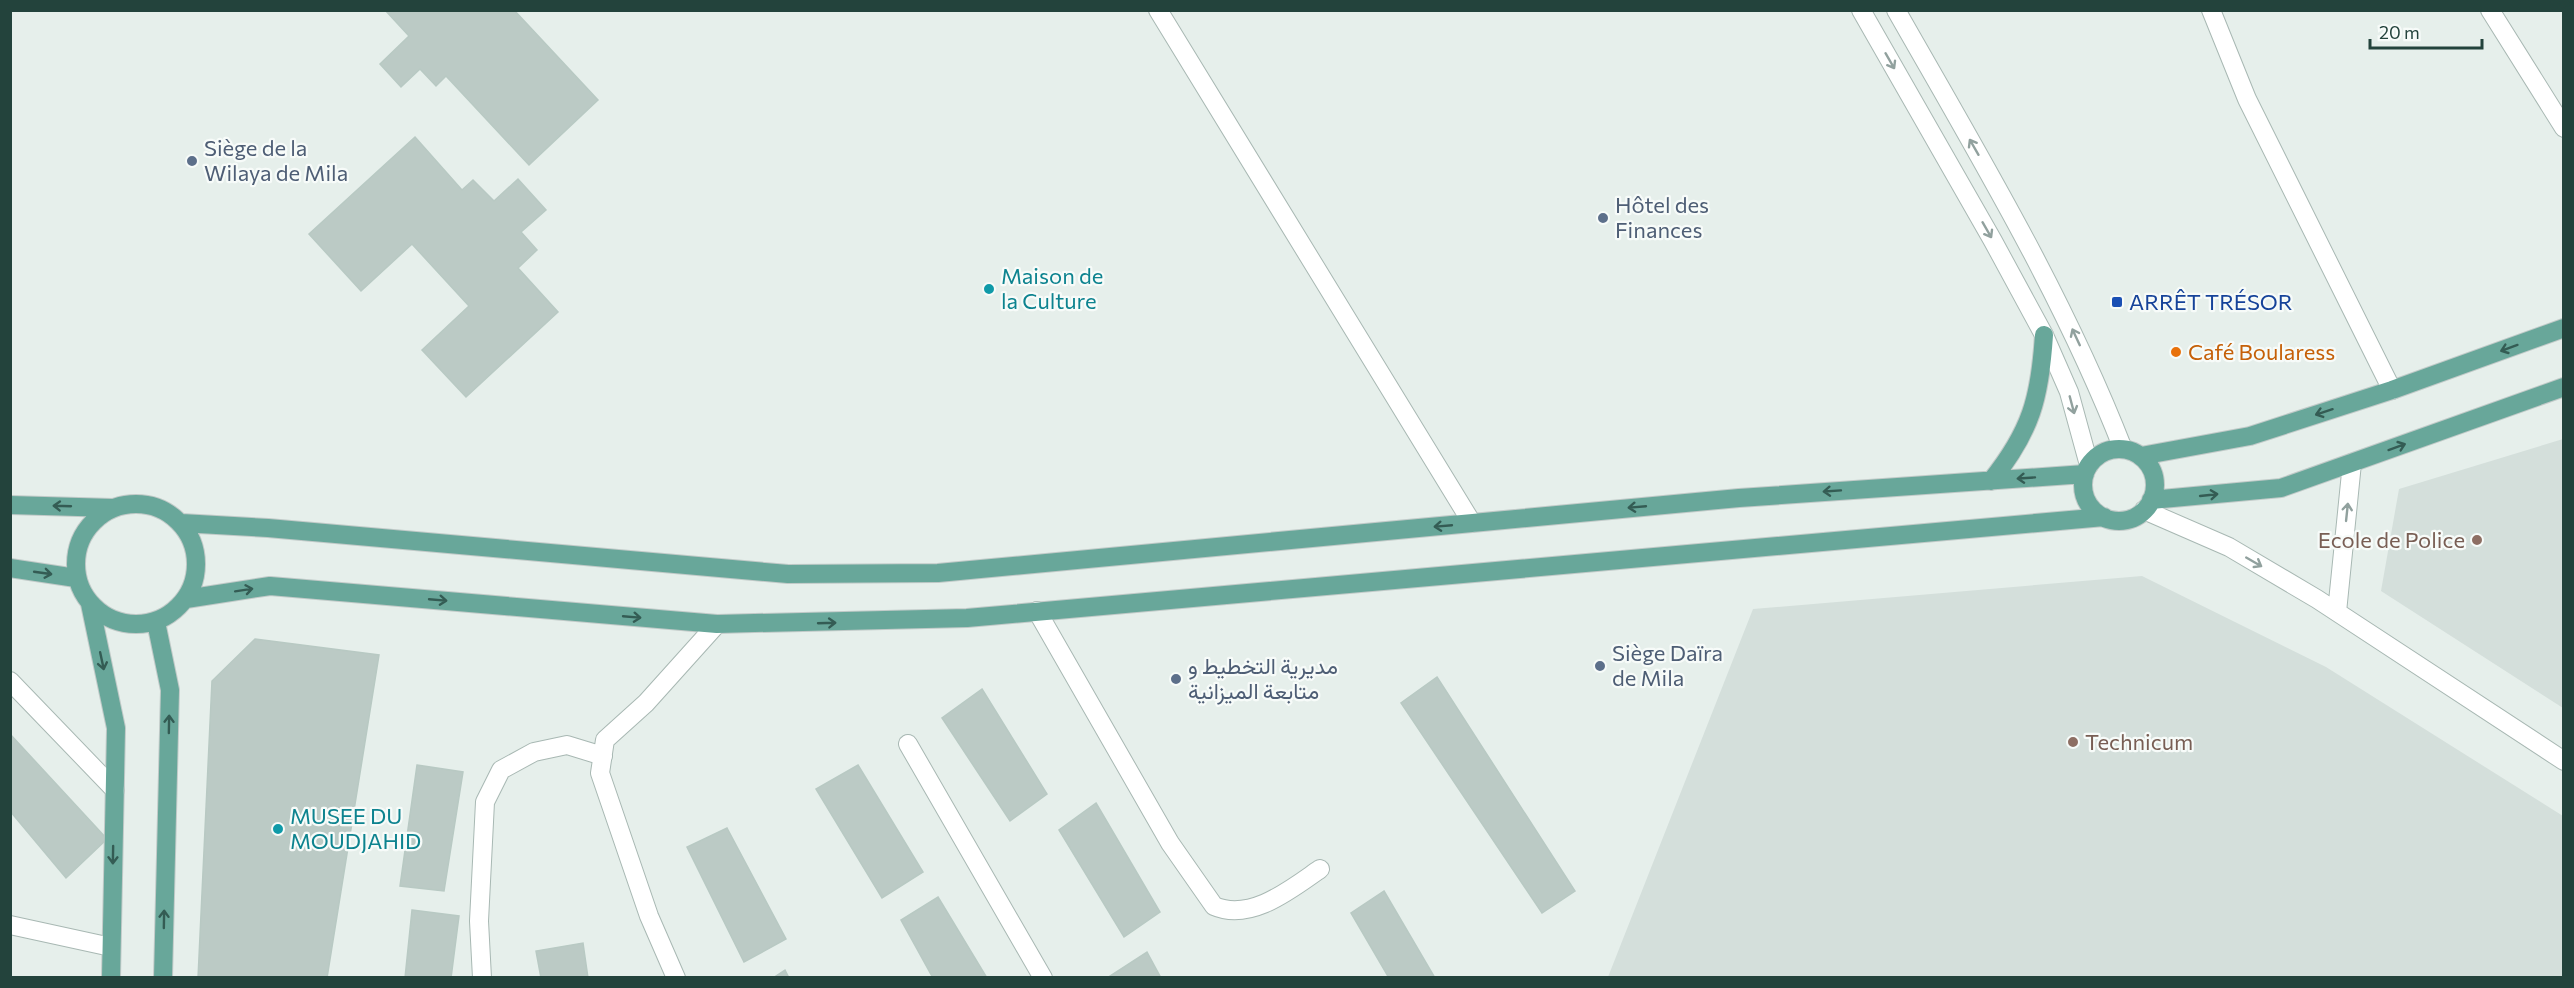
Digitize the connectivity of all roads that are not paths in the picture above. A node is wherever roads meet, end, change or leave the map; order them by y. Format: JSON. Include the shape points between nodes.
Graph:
{"nodes":[{"id":1,"x":1158,"y":10,"type":"edge"},
{"id":2,"x":1861,"y":10,"type":"edge"},
{"id":3,"x":1896,"y":10,"type":"edge"},
{"id":4,"x":2211,"y":10,"type":"edge"},
{"id":5,"x":2490,"y":10,"type":"edge"},
{"id":6,"x":2564,"y":128,"type":"edge"},
{"id":7,"x":2564,"y":328,"type":"edge"},
{"id":8,"x":2044,"y":335,"type":"junction"},
{"id":9,"x":2564,"y":387,"type":"edge"},
{"id":10,"x":2392,"y":390,"type":"junction"},
{"id":11,"x":2123,"y":449,"type":"junction"},
{"id":12,"x":2141,"y":456,"type":"junction"},
{"id":13,"x":2352,"y":463,"type":"junction"},
{"id":14,"x":2087,"y":469,"type":"junction"},
{"id":15,"x":1991,"y":481,"type":"junction"},
{"id":16,"x":10,"y":505,"type":"edge"},
{"id":17,"x":2148,"y":505,"type":"junction"},
{"id":18,"x":113,"y":508,"type":"junction"},
{"id":19,"x":2104,"y":517,"type":"junction"},
{"id":20,"x":1472,"y":523,"type":"junction"},
{"id":21,"x":181,"y":524,"type":"junction"},
{"id":22,"x":10,"y":568,"type":"edge"},
{"id":23,"x":76,"y":578,"type":"junction"},
{"id":24,"x":186,"y":599,"type":"junction"},
{"id":25,"x":90,"y":604,"type":"junction"},
{"id":26,"x":1037,"y":611,"type":"junction"},
{"id":27,"x":2337,"y":612,"type":"junction"},
{"id":28,"x":156,"y":622,"type":"junction"},
{"id":29,"x":717,"y":624,"type":"junction"},
{"id":30,"x":10,"y":681,"type":"edge"},
{"id":31,"x":908,"y":744,"type":"dead end"},
{"id":32,"x":603,"y":756,"type":"junction"},
{"id":33,"x":2564,"y":761,"type":"edge"},
{"id":34,"x":115,"y":790,"type":"junction"},
{"id":35,"x":1320,"y":869,"type":"dead end"},
{"id":36,"x":10,"y":925,"type":"edge"},
{"id":37,"x":111,"y":947,"type":"junction"},
{"id":38,"x":111,"y":978,"type":"edge"},
{"id":39,"x":163,"y":978,"type":"edge"},
{"id":40,"x":482,"y":978,"type":"edge"},
{"id":41,"x":676,"y":978,"type":"edge"},
{"id":42,"x":1044,"y":978,"type":"edge"}],
"edges":[{"from":1,"to":20,"type":"street"},
{"from":2,"to":8,"type":"street","one_way":true},
{"from":11,"to":3,"type":"street","one_way":true,"via":[[2096,379],[2054,291]]},
{"from":4,"to":10,"type":"street","via":[[2247,99]]},
{"from":5,"to":6,"type":"street"},
{"from":7,"to":10,"type":"main road","one_way":true},
{"from":8,"to":14,"type":"street","one_way":true,"via":[[2069,392]]},
{"from":8,"to":15,"type":"main road","via":[[2041,374],[2025,432]]},
{"from":13,"to":9,"type":"main road","one_way":true},
{"from":10,"to":12,"type":"main road","one_way":true,"via":[[2250,436]]},
{"from":11,"to":12,"type":"main road"},
{"from":11,"to":14,"type":"main road","via":[[2104,452]]},
{"from":12,"to":17,"type":"main road","via":[[2155,481]]},
{"from":17,"to":13,"type":"main road","one_way":true,"via":[[2281,488]]},
{"from":27,"to":13,"type":"street","one_way":true},
{"from":14,"to":15,"type":"main road","one_way":true},
{"from":14,"to":19,"type":"main road","via":[[2083,484],[2088,504]]},
{"from":15,"to":20,"type":"main road","one_way":true,"via":[[1739,498]]},
{"from":18,"to":16,"type":"main road","one_way":true},
{"from":17,"to":19,"type":"main road","via":[[2126,520]]},
{"from":17,"to":27,"type":"street","one_way":true,"via":[[2229,547]]},
{"from":18,"to":21,"type":"main road","via":[[131,503],[150,505]]},
{"from":18,"to":23,"type":"main road","via":[[95,519],[82,536],[76,556]]},
{"from":19,"to":26,"type":"main road"},
{"from":20,"to":21,"type":"main road","one_way":true,"via":[[938,573],[788,574],[268,528]]},
{"from":21,"to":24,"type":"main road","via":[[192,541],[197,560],[195,580]]},
{"from":22,"to":23,"type":"main road","one_way":true},
{"from":23,"to":25,"type":"main road"},
{"from":24,"to":28,"type":"main road","via":[[173,613]]},
{"from":24,"to":29,"type":"main road","one_way":true,"via":[[270,586]]},
{"from":25,"to":28,"type":"main road","via":[[103,616],[120,623]]},
{"from":25,"to":34,"type":"main road","one_way":true,"via":[[116,728]]},
{"from":29,"to":26,"type":"main road","one_way":true,"via":[[967,618]]},
{"from":26,"to":35,"type":"street","via":[[1170,843],[1214,906],[1226,911],[1253,908]]},
{"from":27,"to":33,"type":"street"},
{"from":39,"to":28,"type":"main road","one_way":true,"via":[[170,690]]},
{"from":29,"to":32,"type":"street","via":[[646,703],[605,740]]},
{"from":30,"to":34,"type":"street"},
{"from":31,"to":42,"type":"street"},
{"from":32,"to":40,"type":"street","via":[[567,745],[534,752],[501,770],[485,802],[479,921]]},
{"from":32,"to":41,"type":"street","via":[[600,773],[649,916]]},
{"from":34,"to":37,"type":"main road","one_way":true},
{"from":36,"to":37,"type":"street"},
{"from":37,"to":38,"type":"main road"}]}
